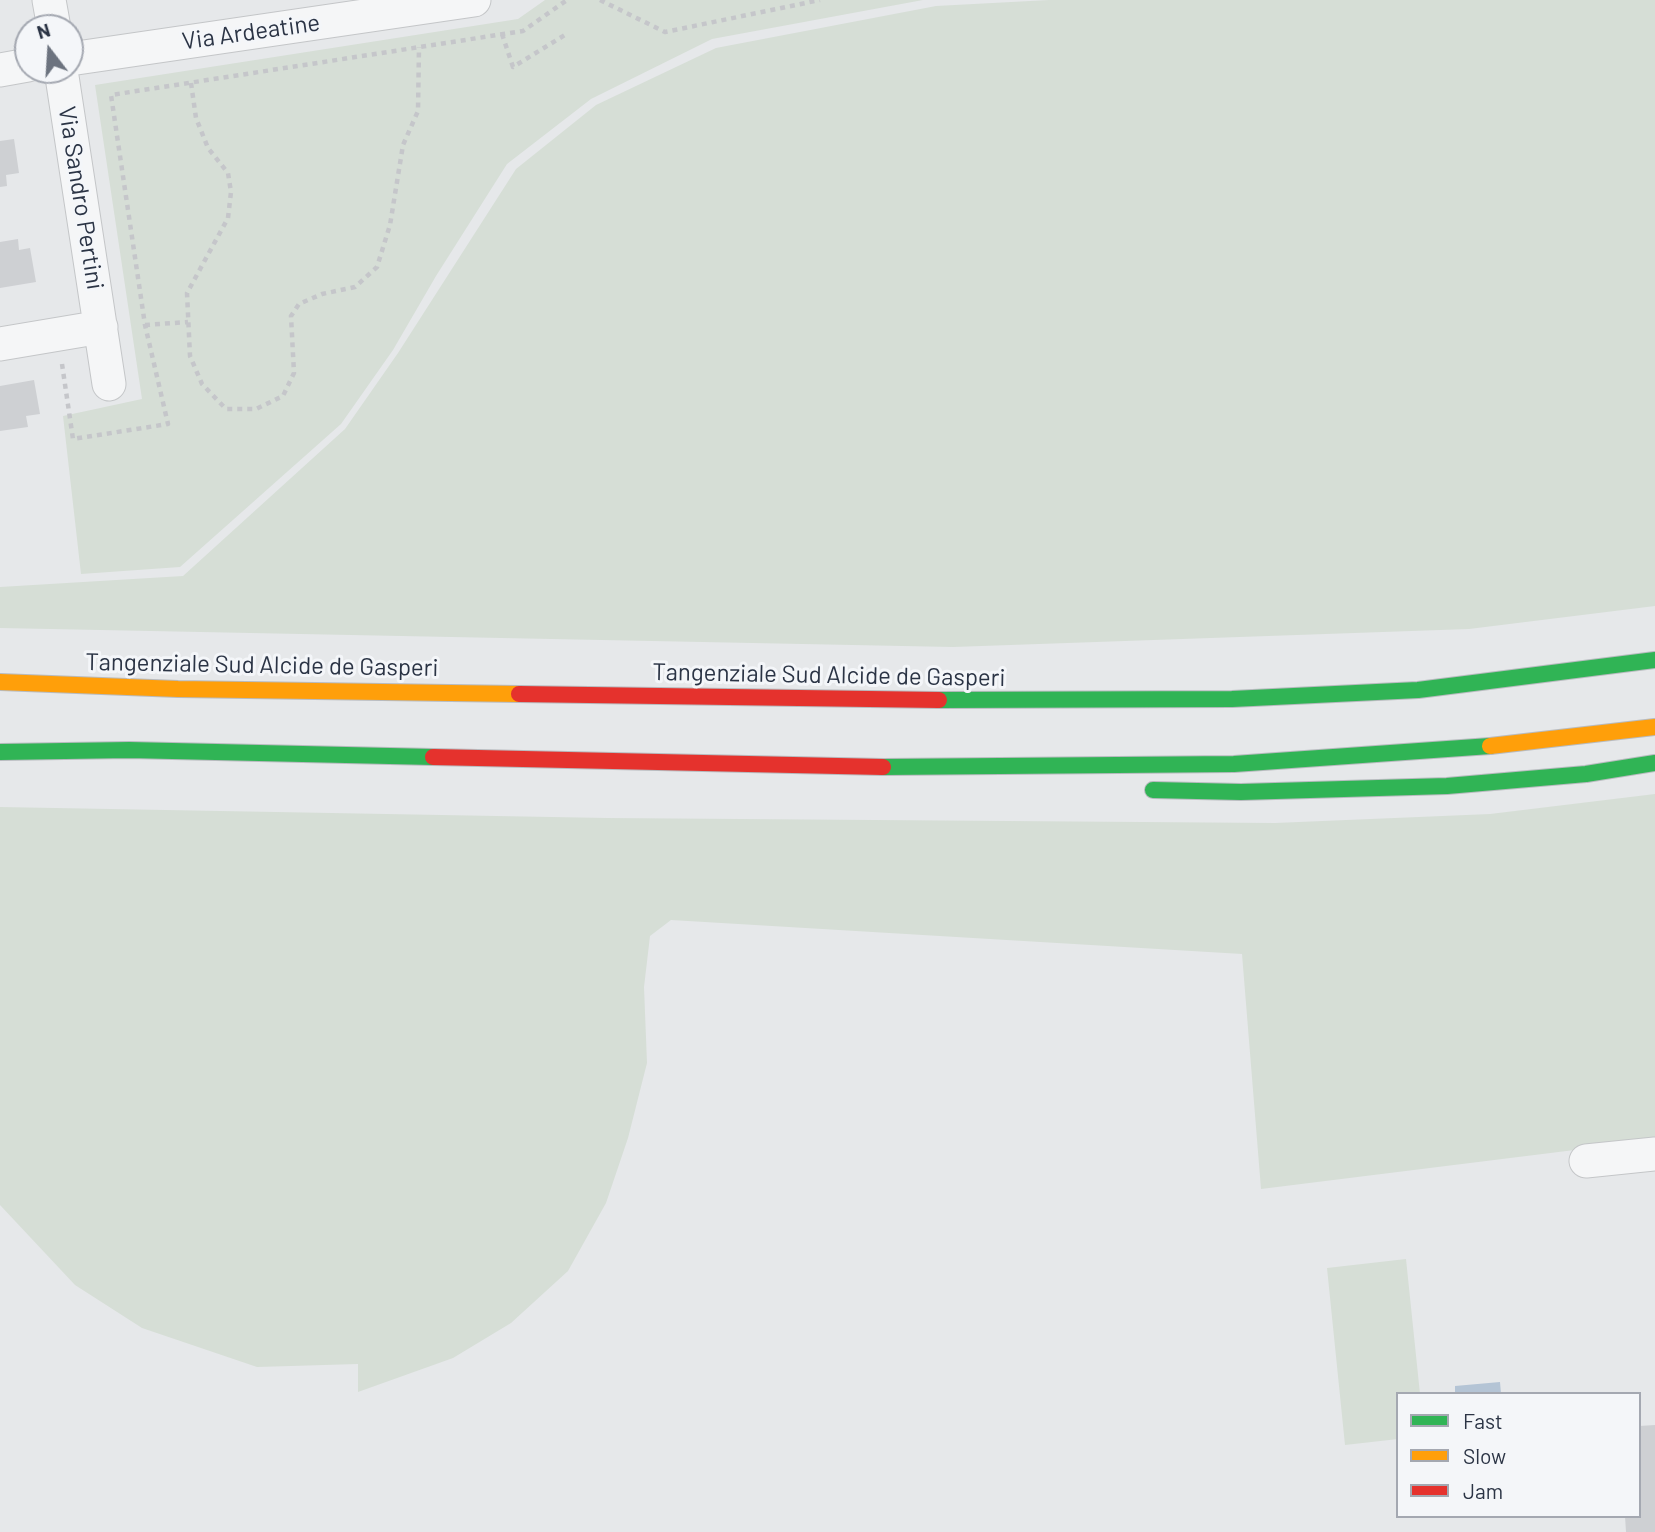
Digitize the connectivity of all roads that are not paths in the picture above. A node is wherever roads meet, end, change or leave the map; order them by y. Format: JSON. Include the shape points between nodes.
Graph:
{"nodes":[{"id":1,"x":474,"y":0,"type":"edge"},
{"id":2,"x":84,"y":57,"type":"edge"},
{"id":3,"x":63,"y":84,"type":"edge"},
{"id":4,"x":101,"y":327,"type":"junction"},
{"id":5,"x":0,"y":344,"type":"edge"},
{"id":6,"x":109,"y":384,"type":"dead end"},
{"id":7,"x":1655,"y":660,"type":"edge"},
{"id":8,"x":0,"y":681,"type":"edge"},
{"id":9,"x":1655,"y":726,"type":"edge"},
{"id":10,"x":0,"y":752,"type":"edge"},
{"id":11,"x":616,"y":761,"type":"junction"},
{"id":12,"x":1655,"y":763,"type":"edge"},
{"id":13,"x":905,"y":784,"type":"dead end"},
{"id":14,"x":1133,"y":789,"type":"dead end"},
{"id":15,"x":1655,"y":1154,"type":"edge"},
{"id":16,"x":1586,"y":1161,"type":"dead end"}],
"edges":[{"from":1,"to":2,"type":"street","name":"Via Ardeatine"},
{"from":3,"to":4,"type":"street","name":"Via Sandro Pertini"},
{"from":4,"to":5,"type":"street"},
{"from":4,"to":6,"type":"street","name":"Via Sandro Pertini"},
{"from":7,"to":8,"type":"highway","name":"Tangenziale Sud Alcide de Gasperi","via":[[1418,690],[1232,699],[893,701],[178,689]]},
{"from":9,"to":11,"type":"highway","via":[[1439,752],[1234,764],[884,767]]},
{"from":10,"to":11,"type":"highway","via":[[129,750]]},
{"from":11,"to":13,"type":"highway"},
{"from":12,"to":14,"type":"highway","via":[[1447,786],[1241,792]]},
{"from":15,"to":16,"type":"street"}]}
